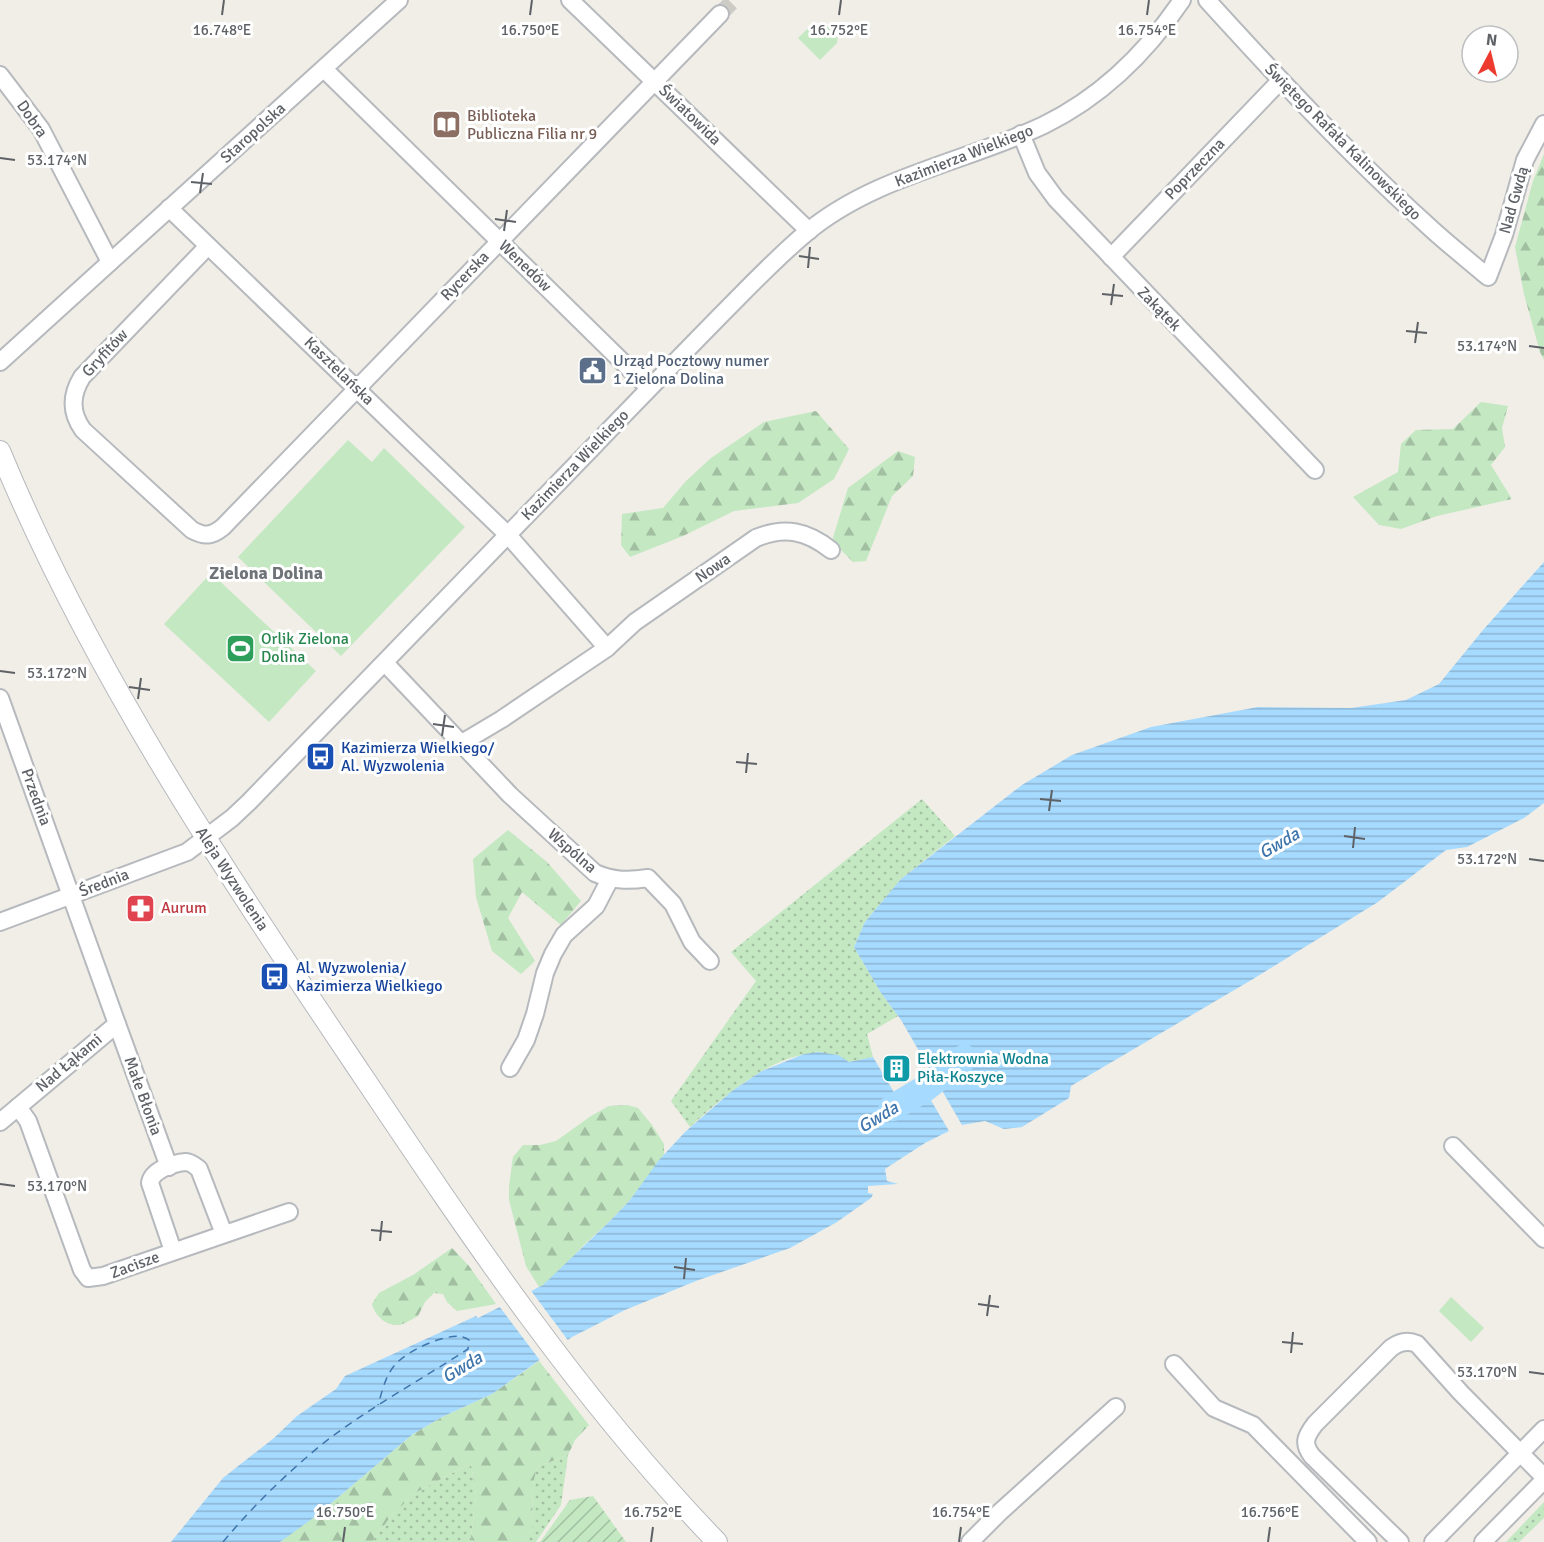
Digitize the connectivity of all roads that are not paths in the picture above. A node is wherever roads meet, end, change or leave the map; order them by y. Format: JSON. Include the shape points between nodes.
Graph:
{"nodes":[{"id":1,"x":399,"y":0,"type":"edge"},
{"id":2,"x":570,"y":0,"type":"edge"},
{"id":3,"x":1182,"y":0,"type":"edge"},
{"id":4,"x":1207,"y":0,"type":"edge"},
{"id":5,"x":720,"y":14,"type":"tunnel mouth"},
{"id":6,"x":324,"y":69,"type":"junction"},
{"id":7,"x":0,"y":75,"type":"edge"},
{"id":8,"x":653,"y":81,"type":"junction"},
{"id":9,"x":1280,"y":81,"type":"junction"},
{"id":10,"x":1544,"y":124,"type":"edge"},
{"id":11,"x":1021,"y":134,"type":"junction"},
{"id":12,"x":169,"y":208,"type":"junction"},
{"id":13,"x":808,"y":231,"type":"junction"},
{"id":14,"x":499,"y":241,"type":"junction"},
{"id":15,"x":208,"y":246,"type":"junction"},
{"id":16,"x":1111,"y":257,"type":"junction"},
{"id":17,"x":110,"y":262,"type":"junction"},
{"id":18,"x":1488,"y":276,"type":"joint"},
{"id":19,"x":0,"y":362,"type":"edge"},
{"id":20,"x":357,"y":388,"type":"junction"},
{"id":21,"x":650,"y":388,"type":"junction"},
{"id":22,"x":0,"y":451,"type":"edge"},
{"id":23,"x":1315,"y":470,"type":"dead end"},
{"id":24,"x":508,"y":535,"type":"junction"},
{"id":25,"x":208,"y":536,"type":"joint"},
{"id":26,"x":831,"y":550,"type":"dead end"},
{"id":27,"x":607,"y":648,"type":"junction"},
{"id":28,"x":385,"y":663,"type":"junction"},
{"id":29,"x":0,"y":698,"type":"edge"},
{"id":30,"x":460,"y":744,"type":"junction"},
{"id":31,"x":206,"y":839,"type":"junction"},
{"id":32,"x":610,"y":879,"type":"junction"},
{"id":33,"x":71,"y":896,"type":"junction"},
{"id":34,"x":0,"y":922,"type":"edge"},
{"id":35,"x":710,"y":961,"type":"dead end"},
{"id":36,"x":117,"y":1024,"type":"junction"},
{"id":37,"x":510,"y":1068,"type":"dead end"},
{"id":38,"x":18,"y":1107,"type":"junction"},
{"id":39,"x":0,"y":1122,"type":"edge"},
{"id":40,"x":1453,"y":1146,"type":"dead end"},
{"id":41,"x":169,"y":1167,"type":"junction"},
{"id":42,"x":289,"y":1212,"type":"dead end"},
{"id":43,"x":224,"y":1234,"type":"junction"},
{"id":44,"x":1544,"y":1239,"type":"edge"},
{"id":45,"x":173,"y":1251,"type":"junction"},
{"id":46,"x":1174,"y":1364,"type":"dead end"},
{"id":47,"x":1116,"y":1407,"type":"dead end"},
{"id":48,"x":1544,"y":1429,"type":"edge"},
{"id":49,"x":1520,"y":1454,"type":"junction"},
{"id":50,"x":1544,"y":1479,"type":"edge"},
{"id":51,"x":717,"y":1542,"type":"edge"},
{"id":52,"x":970,"y":1542,"type":"edge"},
{"id":53,"x":1368,"y":1542,"type":"edge"},
{"id":54,"x":1400,"y":1542,"type":"edge"},
{"id":55,"x":1433,"y":1542,"type":"edge"},
{"id":56,"x":1483,"y":1542,"type":"edge"}],
"edges":[{"from":1,"to":6,"type":"street","name":"Staropolska"},
{"from":2,"to":8,"type":"street","name":"Światowida"},
{"from":3,"to":11,"type":"street","name":"Kazimierza Wielkiego","via":[[1154,39],[1105,86],[1066,113]]},
{"from":4,"to":9,"type":"street","name":"Świętego Rafała Kalinowskiego"},
{"from":5,"to":8,"type":"street","name":"Rycerska"},
{"from":6,"to":12,"type":"street","name":"Staropolska"},
{"from":6,"to":14,"type":"street","name":"Wenedów"},
{"from":7,"to":17,"type":"street","name":"Dobra","via":[[41,129]]},
{"from":8,"to":13,"type":"street","name":"Światowida"},
{"from":8,"to":14,"type":"street","name":"Rycerska"},
{"from":9,"to":16,"type":"street","name":"Poprzeczna"},
{"from":9,"to":18,"type":"street","name":"Świętego Rafała Kalinowskiego","via":[[1425,224]]},
{"from":10,"to":18,"type":"street","name":"Nad Gwdą","via":[[1525,160],[1504,236]]},
{"from":11,"to":13,"type":"street","name":"Kazimierza Wielkiego","via":[[863,196]]},
{"from":11,"to":16,"type":"street","name":"Zakątek","via":[[1044,185]]},
{"from":12,"to":15,"type":"street","name":"Kasztelańska"},
{"from":12,"to":17,"type":"street","name":"Staropolska"},
{"from":13,"to":21,"type":"street","name":"Kazimierza Wielkiego"},
{"from":14,"to":20,"type":"street","name":"Rycerska"},
{"from":14,"to":21,"type":"street","name":"Wenedów"},
{"from":15,"to":20,"type":"street","name":"Kasztelańska"},
{"from":15,"to":25,"type":"street","name":"Gryfitów","via":[[82,376],[73,404],[83,430],[192,530]]},
{"from":16,"to":23,"type":"street","name":"Zakątek"},
{"from":17,"to":19,"type":"street","name":"Staropolska"},
{"from":20,"to":24,"type":"street","name":"Kasztelańska"},
{"from":20,"to":25,"type":"street","name":"Rycerska","via":[[223,527]]},
{"from":21,"to":24,"type":"street","name":"Kazimierza Wielkiego"},
{"from":22,"to":31,"type":"street","name":"Aleja Wyzwolenia","via":[[87,637]]},
{"from":24,"to":27,"type":"street"},
{"from":24,"to":28,"type":"street","name":"Kazimierza Wielkiego"},
{"from":26,"to":27,"type":"street","name":"Nowa","via":[[794,530],[769,532],[635,622]]},
{"from":27,"to":30,"type":"street","name":"Nowa"},
{"from":28,"to":30,"type":"street","name":"Wspólna"},
{"from":28,"to":31,"type":"street","name":"Kazimierza Wielkiego","via":[[249,802]]},
{"from":29,"to":33,"type":"street","name":"Przednia"},
{"from":30,"to":32,"type":"street","name":"Wspólna","via":[[595,873]]},
{"from":31,"to":33,"type":"street","name":"Średnia","via":[[187,852]]},
{"from":31,"to":51,"type":"street","name":"Aleja Wyzwolenia","via":[[504,1283],[613,1425]]},
{"from":32,"to":35,"type":"street","via":[[648,878],[674,904],[692,942]]},
{"from":32,"to":37,"type":"street","name":"Wspólna","via":[[596,906],[564,935],[553,954],[526,1040]]},
{"from":33,"to":34,"type":"street","name":"Średnia"},
{"from":33,"to":36,"type":"street","name":"Nad Łąkami"},
{"from":36,"to":38,"type":"street","name":"Nad Łąkami"},
{"from":36,"to":41,"type":"street","name":"Małe Błonia"},
{"from":38,"to":39,"type":"street","name":"Nad Łąkami"},
{"from":38,"to":45,"type":"street","name":"Zacisze","via":[[28,1121],[86,1276],[103,1276]]},
{"from":40,"to":44,"type":"street"},
{"from":41,"to":43,"type":"street","via":[[185,1162],[199,1169]]},
{"from":41,"to":45,"type":"street","via":[[154,1174],[150,1183]]},
{"from":42,"to":43,"type":"street","name":"Zacisze"},
{"from":43,"to":45,"type":"street","name":"Zacisze"},
{"from":46,"to":53,"type":"street","via":[[1214,1408],[1253,1425]]},
{"from":47,"to":52,"type":"street"},
{"from":48,"to":49,"type":"street"},
{"from":49,"to":50,"type":"street"},
{"from":49,"to":54,"type":"street","via":[[1417,1344],[1395,1345],[1315,1424],[1305,1446]]},
{"from":49,"to":55,"type":"street"},
{"from":50,"to":56,"type":"street"}]}
